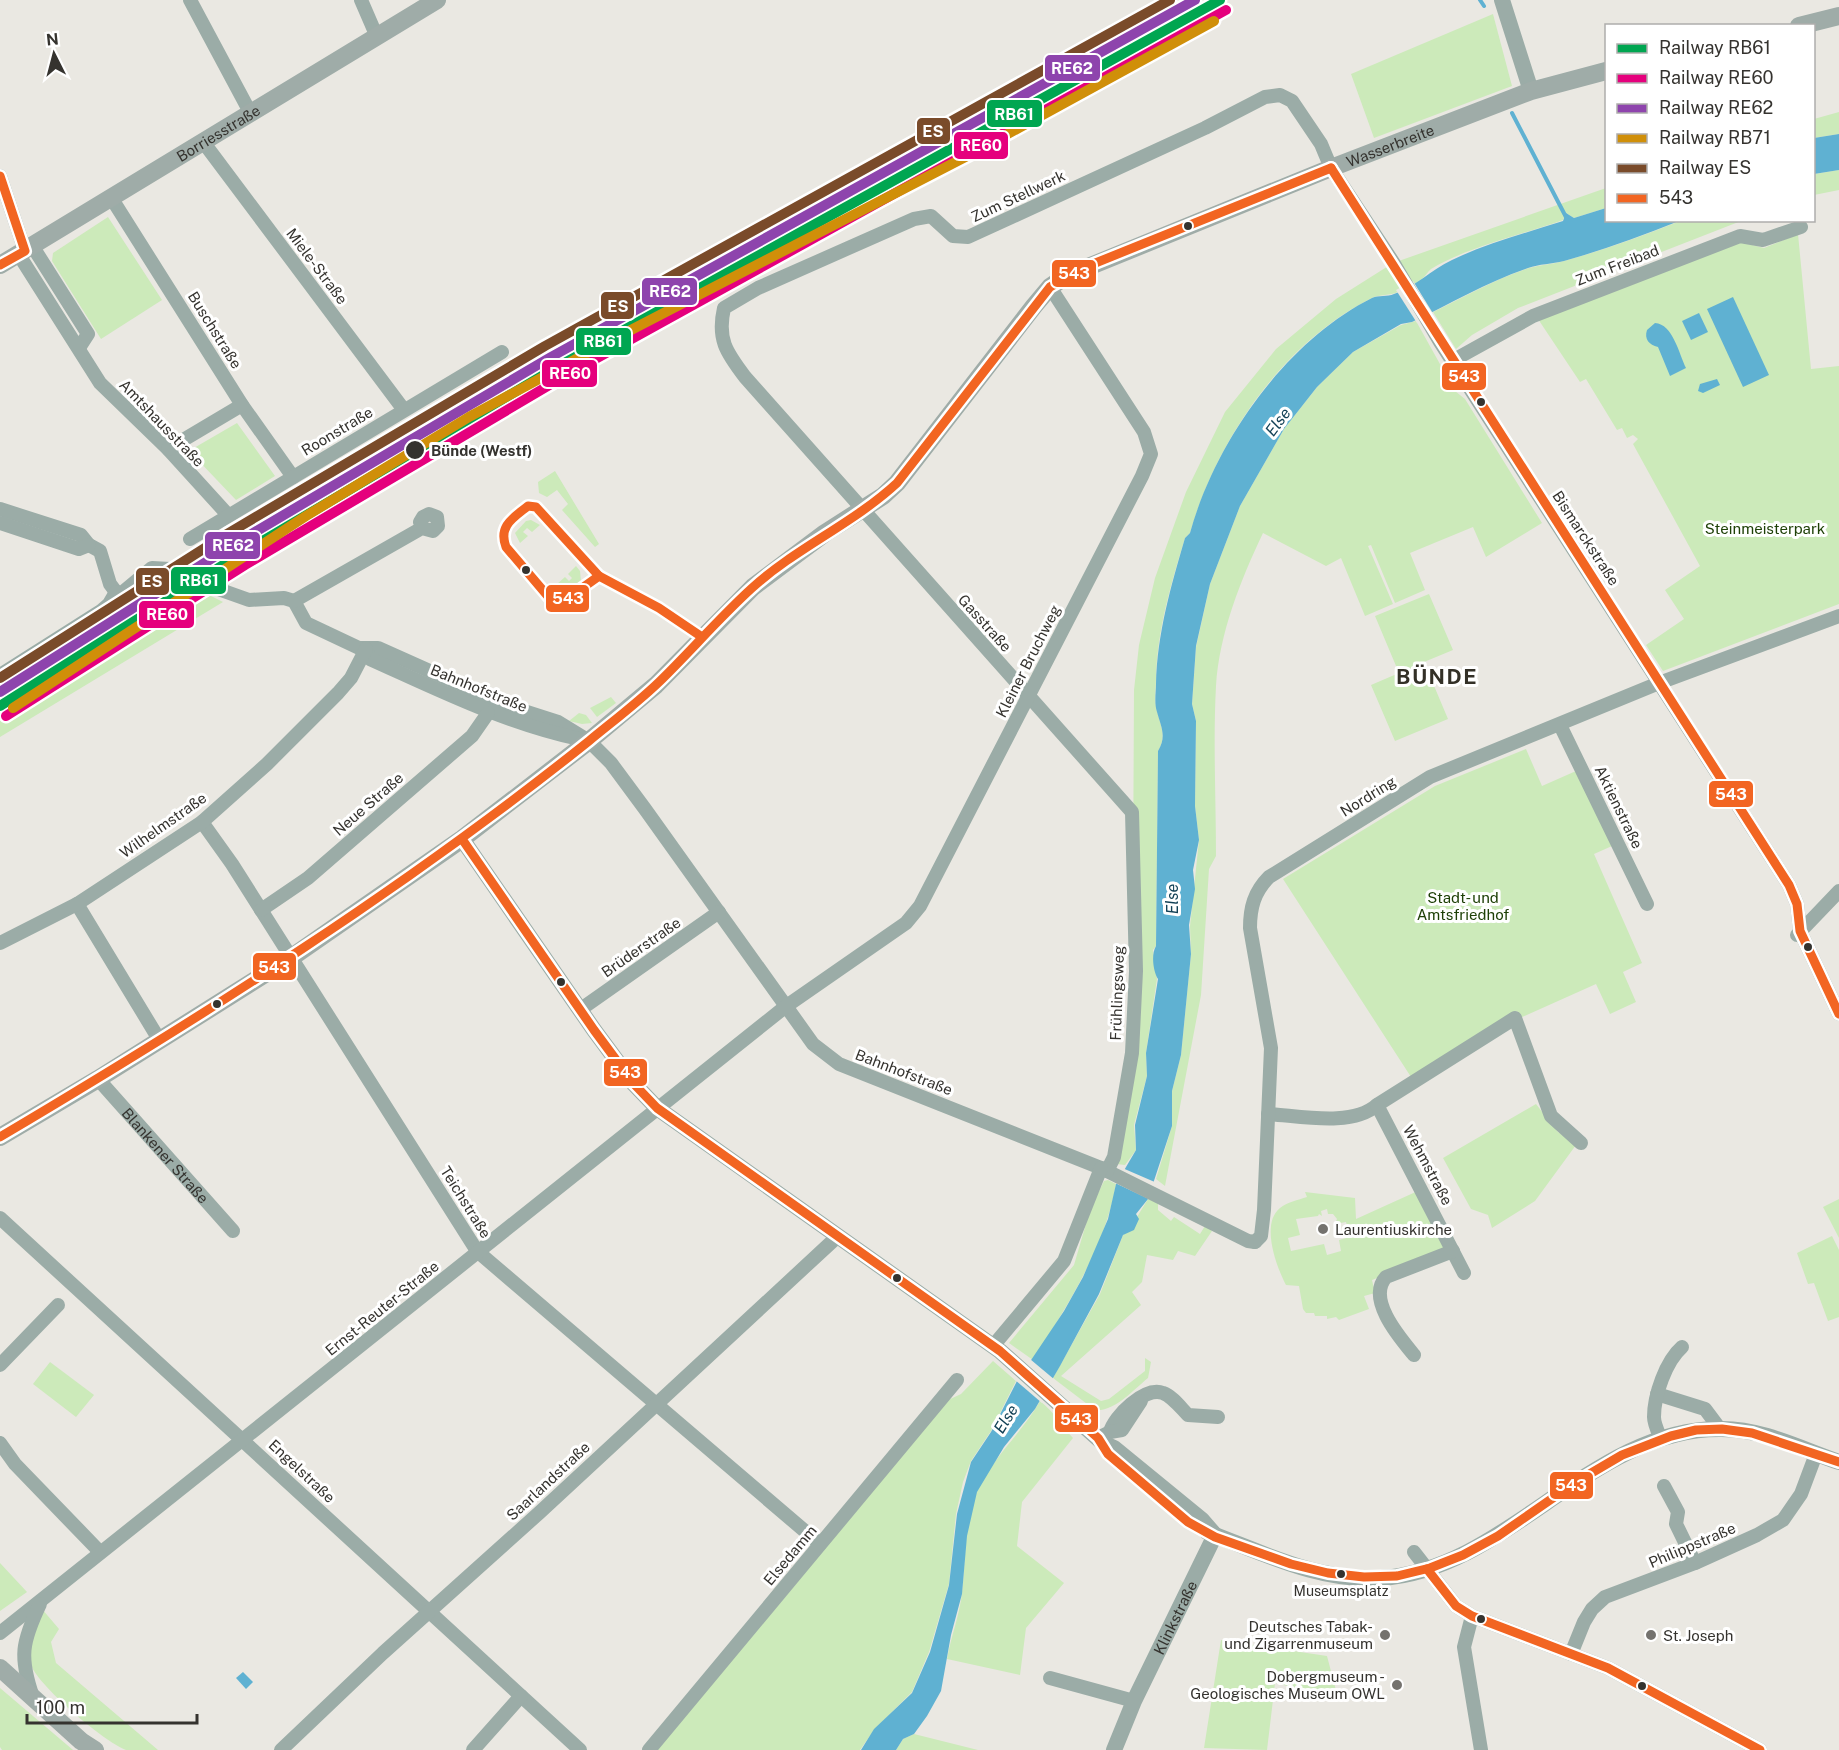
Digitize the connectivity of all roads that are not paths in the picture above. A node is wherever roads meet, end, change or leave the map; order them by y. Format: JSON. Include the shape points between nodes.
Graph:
{"nodes":[{"id":1,"x":190,"y":0,"type":"edge"},
{"id":2,"x":361,"y":0,"type":"edge"},
{"id":3,"x":437,"y":0,"type":"edge"},
{"id":4,"x":1502,"y":0,"type":"edge"},
{"id":5,"x":1839,"y":16,"type":"edge"},
{"id":6,"x":1807,"y":24,"type":"edge"},
{"id":7,"x":376,"y":38,"type":"junction"},
{"id":8,"x":1605,"y":71,"type":"edge"},
{"id":9,"x":1531,"y":91,"type":"junction"},
{"id":10,"x":251,"y":114,"type":"junction"},
{"id":11,"x":204,"y":142,"type":"junction"},
{"id":12,"x":1331,"y":168,"type":"junction"},
{"id":13,"x":0,"y":177,"type":"edge"},
{"id":14,"x":112,"y":199,"type":"junction"},
{"id":15,"x":1800,"y":227,"type":"dead end"},
{"id":16,"x":26,"y":251,"type":"junction"},
{"id":17,"x":0,"y":265,"type":"edge"},
{"id":18,"x":1050,"y":287,"type":"junction"},
{"id":19,"x":502,"y":352,"type":"dead end"},
{"id":20,"x":1452,"y":361,"type":"junction"},
{"id":21,"x":242,"y":405,"type":"junction"},
{"id":22,"x":404,"y":410,"type":"junction"},
{"id":23,"x":168,"y":449,"type":"junction"},
{"id":24,"x":293,"y":477,"type":"junction"},
{"id":25,"x":0,"y":509,"type":"edge"},
{"id":26,"x":863,"y":509,"type":"junction"},
{"id":27,"x":228,"y":516,"type":"junction"},
{"id":28,"x":0,"y":523,"type":"edge"},
{"id":29,"x":422,"y":528,"type":"dead end"},
{"id":30,"x":190,"y":539,"type":"dead end"},
{"id":31,"x":89,"y":545,"type":"junction"},
{"id":32,"x":170,"y":568,"type":"tunnel mouth"},
{"id":33,"x":204,"y":584,"type":"tunnel mouth"},
{"id":34,"x":116,"y":592,"type":"junction"},
{"id":35,"x":294,"y":601,"type":"junction"},
{"id":36,"x":1839,"y":616,"type":"edge"},
{"id":37,"x":366,"y":649,"type":"junction"},
{"id":38,"x":0,"y":675,"type":"edge"},
{"id":39,"x":1659,"y":683,"type":"junction"},
{"id":40,"x":1029,"y":696,"type":"junction"},
{"id":41,"x":488,"y":713,"type":"junction"},
{"id":42,"x":1560,"y":724,"type":"junction"},
{"id":43,"x":589,"y":741,"type":"junction"},
{"id":44,"x":1132,"y":812,"type":"joint"},
{"id":45,"x":202,"y":822,"type":"junction"},
{"id":46,"x":462,"y":839,"type":"junction"},
{"id":47,"x":1839,"y":891,"type":"edge"},
{"id":48,"x":77,"y":904,"type":"junction"},
{"id":49,"x":1647,"y":904,"type":"dead end"},
{"id":50,"x":261,"y":910,"type":"junction"},
{"id":51,"x":719,"y":912,"type":"junction"},
{"id":52,"x":1797,"y":935,"type":"junction"},
{"id":53,"x":0,"y":943,"type":"edge"},
{"id":54,"x":292,"y":957,"type":"junction"},
{"id":55,"x":785,"y":1007,"type":"junction"},
{"id":56,"x":581,"y":1009,"type":"junction"},
{"id":57,"x":1839,"y":1014,"type":"edge"},
{"id":58,"x":160,"y":1041,"type":"junction"},
{"id":59,"x":98,"y":1079,"type":"junction"},
{"id":60,"x":1377,"y":1105,"type":"junction"},
{"id":61,"x":657,"y":1108,"type":"junction"},
{"id":62,"x":1268,"y":1114,"type":"junction"},
{"id":63,"x":0,"y":1137,"type":"edge"},
{"id":64,"x":1581,"y":1143,"type":"dead end"},
{"id":65,"x":1107,"y":1171,"type":"junction"},
{"id":66,"x":0,"y":1218,"type":"edge"},
{"id":67,"x":233,"y":1231,"type":"dead end"},
{"id":68,"x":837,"y":1237,"type":"junction"},
{"id":69,"x":1258,"y":1247,"type":"joint"},
{"id":70,"x":477,"y":1251,"type":"junction"},
{"id":71,"x":1453,"y":1251,"type":"junction"},
{"id":72,"x":1464,"y":1273,"type":"dead end"},
{"id":73,"x":58,"y":1305,"type":"dead end"},
{"id":74,"x":1682,"y":1347,"type":"dead end"},
{"id":75,"x":1000,"y":1351,"type":"junction"},
{"id":76,"x":1414,"y":1355,"type":"dead end"},
{"id":77,"x":0,"y":1365,"type":"edge"},
{"id":78,"x":957,"y":1380,"type":"dead end"},
{"id":79,"x":1657,"y":1395,"type":"junction"},
{"id":80,"x":656,"y":1404,"type":"junction"},
{"id":81,"x":1218,"y":1417,"type":"dead end"},
{"id":82,"x":1720,"y":1429,"type":"junction"},
{"id":83,"x":1104,"y":1438,"type":"junction"},
{"id":84,"x":243,"y":1439,"type":"junction"},
{"id":85,"x":1660,"y":1439,"type":"junction"},
{"id":86,"x":0,"y":1443,"type":"edge"},
{"id":87,"x":1816,"y":1454,"type":"junction"},
{"id":88,"x":1839,"y":1462,"type":"edge"},
{"id":89,"x":1664,"y":1486,"type":"dead end"},
{"id":90,"x":1215,"y":1535,"type":"junction"},
{"id":91,"x":820,"y":1544,"type":"junction"},
{"id":92,"x":100,"y":1552,"type":"junction"},
{"id":93,"x":1414,"y":1552,"type":"dead end"},
{"id":94,"x":1695,"y":1563,"type":"junction"},
{"id":95,"x":1427,"y":1569,"type":"junction"},
{"id":96,"x":42,"y":1600,"type":"junction"},
{"id":97,"x":428,"y":1612,"type":"junction"},
{"id":98,"x":1472,"y":1617,"type":"junction"},
{"id":99,"x":0,"y":1633,"type":"edge"},
{"id":100,"x":1571,"y":1654,"type":"junction"},
{"id":101,"x":0,"y":1668,"type":"edge"},
{"id":102,"x":1050,"y":1678,"type":"dead end"},
{"id":103,"x":521,"y":1696,"type":"junction"},
{"id":104,"x":34,"y":1701,"type":"junction"},
{"id":105,"x":1134,"y":1701,"type":"junction"},
{"id":106,"x":95,"y":1750,"type":"edge"},
{"id":107,"x":281,"y":1750,"type":"edge"},
{"id":108,"x":473,"y":1750,"type":"edge"},
{"id":109,"x":580,"y":1750,"type":"edge"},
{"id":110,"x":649,"y":1750,"type":"edge"},
{"id":111,"x":1113,"y":1750,"type":"edge"},
{"id":112,"x":1481,"y":1750,"type":"edge"},
{"id":113,"x":1760,"y":1750,"type":"edge"}],
"edges":[{"from":1,"to":10,"type":"street"},
{"from":2,"to":7,"type":"street"},
{"from":3,"to":7,"type":"main road","name":"Borriesstraße"},
{"from":4,"to":9,"type":"street"},
{"from":5,"to":6,"type":"main road"},
{"from":7,"to":10,"type":"main road","name":"Borriesstraße"},
{"from":8,"to":9,"type":"main road","name":"Wasserbreite"},
{"from":9,"to":12,"type":"main road","name":"Wasserbreite"},
{"from":10,"to":11,"type":"main road","name":"Borriesstraße"},
{"from":11,"to":14,"type":"main road","name":"Borriesstraße"},
{"from":11,"to":22,"type":"street","name":"Miele-Straße"},
{"from":12,"to":18,"type":"main road","name":"Wasserbreite","via":[[1083,268]]},
{"from":12,"to":20,"type":"street","name":"Bismarckstraße"},
{"from":12,"to":26,"type":"street","name":"Zum Stellwerk","via":[[1292,101],[1280,95],[1265,97],[968,237],[953,236],[931,216],[923,216],[758,288],[724,308],[719,328],[737,366]]},
{"from":13,"to":16,"type":"street"},
{"from":14,"to":16,"type":"main road","name":"Borriesstraße"},
{"from":14,"to":21,"type":"street","name":"Buschstraße"},
{"from":15,"to":20,"type":"street","name":"Zum Freibad","via":[[1763,240],[1740,236],[1581,297],[1533,316]]},
{"from":16,"to":17,"type":"main road","name":"Borriesstraße"},
{"from":16,"to":23,"type":"street","name":"Amtshausstraße","via":[[88,334],[79,348],[100,383]]},
{"from":18,"to":26,"type":"main road","name":"Wasserbreite","via":[[897,483]]},
{"from":18,"to":40,"type":"street","name":"Kleiner Bruchweg","via":[[1144,432],[1151,454]]},
{"from":19,"to":22,"type":"street","name":"Roonstraße"},
{"from":20,"to":39,"type":"street","name":"Bismarckstraße"},
{"from":21,"to":23,"type":"street"},
{"from":21,"to":24,"type":"street","name":"Buschstraße"},
{"from":22,"to":24,"type":"street","name":"Roonstraße"},
{"from":23,"to":27,"type":"street","name":"Amtshausstraße"},
{"from":24,"to":27,"type":"street","name":"Roonstraße"},
{"from":25,"to":31,"type":"street","via":[[81,535]]},
{"from":26,"to":40,"type":"street","name":"Gasstraße"},
{"from":26,"to":43,"type":"main road","name":"Wasserbreite","via":[[753,587],[656,684]]},
{"from":27,"to":30,"type":"street","name":"Roonstraße"},
{"from":28,"to":31,"type":"street","via":[[79,549]]},
{"from":29,"to":35,"type":"street"},
{"from":31,"to":34,"type":"street","via":[[100,551]]},
{"from":32,"to":34,"type":"street","via":[[153,568],[122,593]]},
{"from":33,"to":35,"type":"street","via":[[249,600]]},
{"from":34,"to":38,"type":"street","via":[[101,611]]},
{"from":35,"to":37,"type":"street","name":"Bahnhofstraße","via":[[306,623]]},
{"from":36,"to":39,"type":"street","name":"Nordring"},
{"from":37,"to":41,"type":"street","name":"Bahnhofstraße","via":[[370,659]]},
{"from":37,"to":43,"type":"street","name":"Bahnhofstraße","via":[[378,648],[508,706],[558,722]]},
{"from":37,"to":45,"type":"street","name":"Wilhelmstraße","via":[[338,693]]},
{"from":39,"to":42,"type":"street","name":"Nordring"},
{"from":39,"to":52,"type":"street","name":"Bismarckstraße","via":[[1789,885],[1797,904]]},
{"from":40,"to":44,"type":"street","name":"Gasstraße"},
{"from":40,"to":55,"type":"street","name":"Kleiner Bruchweg","via":[[920,906],[906,923]]},
{"from":41,"to":43,"type":"street","name":"Bahnhofstraße"},
{"from":41,"to":50,"type":"street","name":"Neue Straße","via":[[464,743],[308,878]]},
{"from":42,"to":49,"type":"street","name":"Aktienstraße"},
{"from":42,"to":62,"type":"street","name":"Nordring","via":[[1430,777],[1261,885],[1250,910],[1250,928],[1270,1041]]},
{"from":43,"to":46,"type":"main road"},
{"from":43,"to":51,"type":"street","name":"Bahnhofstraße","via":[[611,763]]},
{"from":44,"to":65,"type":"street","name":"Frühlingsweg","via":[[1136,971],[1132,1053],[1114,1157]]},
{"from":45,"to":48,"type":"street","name":"Wilhelmstraße"},
{"from":45,"to":50,"type":"street","name":"Teichstraße"},
{"from":46,"to":54,"type":"main road"},
{"from":46,"to":56,"type":"street"},
{"from":47,"to":52,"type":"street"},
{"from":48,"to":53,"type":"street","name":"Wilhelmstraße"},
{"from":48,"to":58,"type":"street"},
{"from":50,"to":54,"type":"street","name":"Teichstraße"},
{"from":51,"to":55,"type":"street","name":"Bahnhofstraße"},
{"from":51,"to":56,"type":"street","name":"Brüderstraße"},
{"from":52,"to":57,"type":"street","name":"Bismarckstraße"},
{"from":54,"to":58,"type":"main road"},
{"from":54,"to":70,"type":"street","name":"Teichstraße"},
{"from":55,"to":61,"type":"street","name":"Ernst-Reuter-Straße"},
{"from":55,"to":65,"type":"street","name":"Bahnhofstraße","via":[[813,1044],[839,1064]]},
{"from":56,"to":61,"type":"street","via":[[634,1084]]},
{"from":58,"to":59,"type":"main road"},
{"from":59,"to":63,"type":"main road"},
{"from":59,"to":67,"type":"street","name":"Blankener Straße"},
{"from":60,"to":62,"type":"street","via":[[1368,1114],[1352,1119]]},
{"from":60,"to":64,"type":"street","via":[[1515,1018],[1551,1116]]},
{"from":60,"to":71,"type":"street","name":"Wehmstraße"},
{"from":61,"to":68,"type":"street"},
{"from":61,"to":70,"type":"street","name":"Ernst-Reuter-Straße"},
{"from":62,"to":69,"type":"street","name":"Nordring"},
{"from":65,"to":69,"type":"street","name":"Bahnhofstraße"},
{"from":65,"to":75,"type":"street","via":[[1065,1261]]},
{"from":66,"to":84,"type":"street","name":"Engelstraße"},
{"from":68,"to":75,"type":"street"},
{"from":68,"to":80,"type":"street","name":"Saarlandstraße"},
{"from":70,"to":80,"type":"street","name":"Teichstraße"},
{"from":70,"to":84,"type":"street","name":"Ernst-Reuter-Straße"},
{"from":71,"to":72,"type":"street","name":"Wehmstraße"},
{"from":71,"to":76,"type":"street","via":[[1381,1282],[1379,1294],[1390,1324]]},
{"from":73,"to":77,"type":"street"},
{"from":74,"to":79,"type":"street","via":[[1673,1355]]},
{"from":75,"to":83,"type":"street"},
{"from":78,"to":91,"type":"street","name":"Elsedamm"},
{"from":79,"to":82,"type":"street","via":[[1705,1409]]},
{"from":79,"to":85,"type":"street","via":[[1654,1418]]},
{"from":80,"to":91,"type":"street","name":"Teichstraße"},
{"from":80,"to":97,"type":"street","name":"Saarlandstraße"},
{"from":81,"to":83,"type":"street","via":[[1188,1415],[1165,1393],[1153,1391],[1142,1399],[1122,1430]]},
{"from":82,"to":85,"type":"street"},
{"from":82,"to":87,"type":"street","via":[[1767,1436]]},
{"from":83,"to":90,"type":"street"},
{"from":84,"to":92,"type":"street","name":"Ernst-Reuter-Straße"},
{"from":84,"to":97,"type":"street","name":"Engelstraße"},
{"from":85,"to":95,"type":"street","via":[[1583,1477],[1483,1543]]},
{"from":86,"to":92,"type":"street","via":[[15,1464]]},
{"from":87,"to":88,"type":"street"},
{"from":87,"to":94,"type":"street","name":"Philippstraße","via":[[1801,1494],[1783,1520]]},
{"from":89,"to":94,"type":"street","via":[[1678,1512],[1676,1524]]},
{"from":90,"to":95,"type":"street","via":[[1272,1558],[1342,1577],[1381,1578]]},
{"from":90,"to":105,"type":"street","name":"Klinkstraße"},
{"from":91,"to":110,"type":"street","name":"Elsedamm"},
{"from":92,"to":96,"type":"street","name":"Ernst-Reuter-Straße"},
{"from":93,"to":95,"type":"street"},
{"from":94,"to":100,"type":"street","name":"Philippstraße","via":[[1605,1597],[1584,1622]]},
{"from":95,"to":98,"type":"street","via":[[1456,1606]]},
{"from":96,"to":99,"type":"street","name":"Ernst-Reuter-Straße"},
{"from":96,"to":104,"type":"street","via":[[24,1637],[24,1662]]},
{"from":97,"to":103,"type":"street","name":"Engelstraße"},
{"from":97,"to":107,"type":"street","name":"Saarlandstraße"},
{"from":98,"to":100,"type":"street"},
{"from":98,"to":112,"type":"street","via":[[1464,1647]]},
{"from":100,"to":113,"type":"street","via":[[1629,1679]]},
{"from":101,"to":104,"type":"main road"},
{"from":102,"to":105,"type":"street"},
{"from":103,"to":108,"type":"street"},
{"from":103,"to":109,"type":"street","name":"Engelstraße"},
{"from":104,"to":106,"type":"main road"},
{"from":105,"to":111,"type":"street","name":"Klinkstraße"}]}
